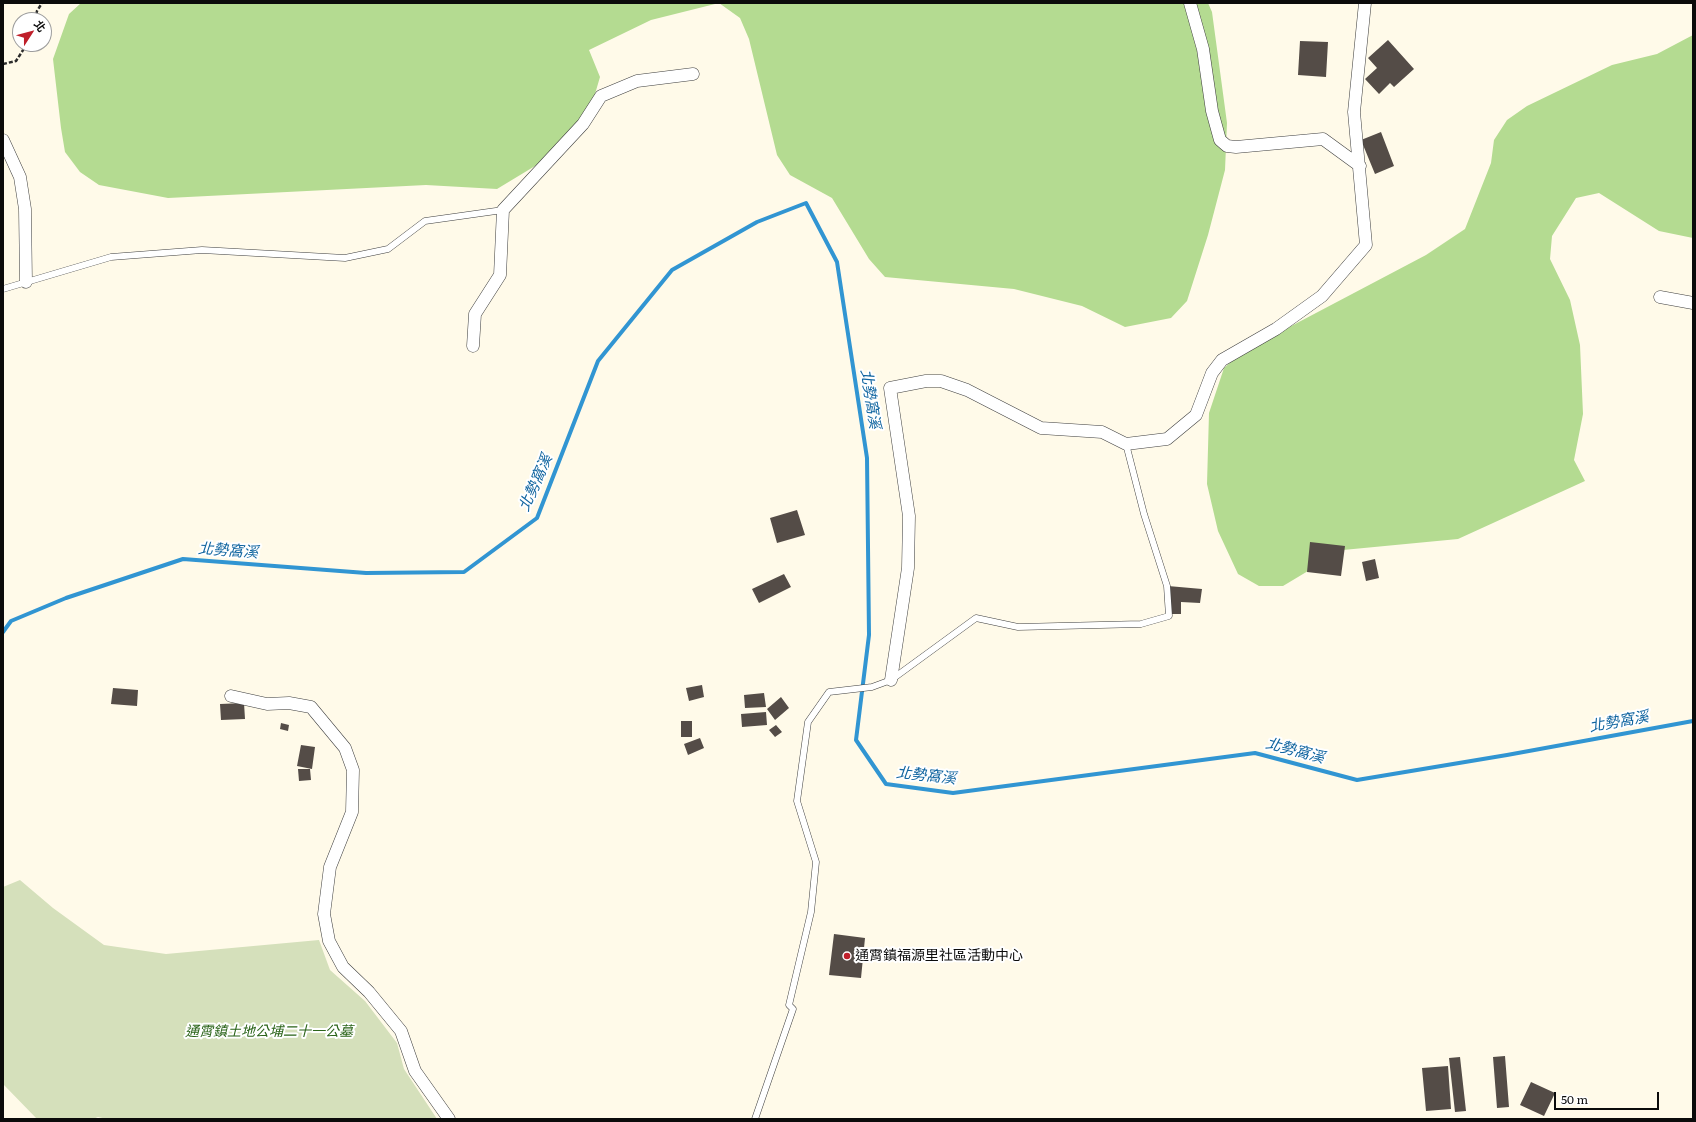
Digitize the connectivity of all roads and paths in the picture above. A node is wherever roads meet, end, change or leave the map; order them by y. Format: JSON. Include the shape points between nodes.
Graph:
{"nodes":[{"id":1,"x":42,"y":3,"type":"edge"},
{"id":2,"x":1190,"y":3,"type":"edge"},
{"id":3,"x":1365,"y":3,"type":"edge"},
{"id":4,"x":37,"y":12,"type":"edge"},
{"id":5,"x":22,"y":52,"type":"edge"},
{"id":6,"x":3,"y":64,"type":"edge"},
{"id":7,"x":693,"y":74,"type":"dead end"},
{"id":8,"x":3,"y":140,"type":"edge"},
{"id":9,"x":1360,"y":166,"type":"junction"},
{"id":10,"x":503,"y":210,"type":"junction"},
{"id":11,"x":26,"y":282,"type":"junction"},
{"id":12,"x":3,"y":289,"type":"edge"},
{"id":13,"x":1660,"y":297,"type":"dead end"},
{"id":14,"x":1693,"y":303,"type":"edge"},
{"id":15,"x":473,"y":346,"type":"dead end"},
{"id":16,"x":1126,"y":444,"type":"junction"},
{"id":17,"x":891,"y":680,"type":"junction"},
{"id":18,"x":231,"y":696,"type":"dead end"},
{"id":19,"x":449,"y":1119,"type":"edge"},
{"id":20,"x":755,"y":1119,"type":"edge"}],
"edges":[{"from":1,"to":4,"type":"path"},
{"from":2,"to":9,"type":"street","via":[[1203,49],[1212,111],[1220,140],[1227,146],[1236,147],[1323,139]]},
{"from":3,"to":9,"type":"street","via":[[1354,112]]},
{"from":5,"to":6,"type":"path","via":[[16,61]]},
{"from":7,"to":10,"type":"street","via":[[637,81],[601,96],[583,124]]},
{"from":8,"to":11,"type":"street","via":[[20,177],[25,209]]},
{"from":9,"to":16,"type":"street","via":[[1366,245],[1322,296],[1276,329],[1222,360],[1212,373],[1196,415],[1191,420],[1167,439]]},
{"from":10,"to":11,"type":"lane","via":[[424,221],[388,249],[345,258],[202,250],[111,257]]},
{"from":10,"to":15,"type":"street","via":[[500,275],[476,314]]},
{"from":11,"to":12,"type":"lane"},
{"from":13,"to":14,"type":"street"},
{"from":16,"to":17,"type":"lane","via":[[1144,514],[1167,586],[1169,616],[1141,624],[1018,627],[976,618]]},
{"from":16,"to":17,"type":"street","via":[[1102,432],[1041,428],[967,390],[941,381],[926,381],[890,388],[909,516],[908,568]]},
{"from":17,"to":20,"type":"lane","via":[[872,687],[829,692],[808,722],[796,801],[816,862],[811,912],[789,1005],[793,1009]]},
{"from":18,"to":19,"type":"street","via":[[267,704],[311,707],[345,748],[353,770],[352,812],[330,867],[324,914],[329,941],[343,967],[369,992],[400,1031],[415,1071]]}]}
